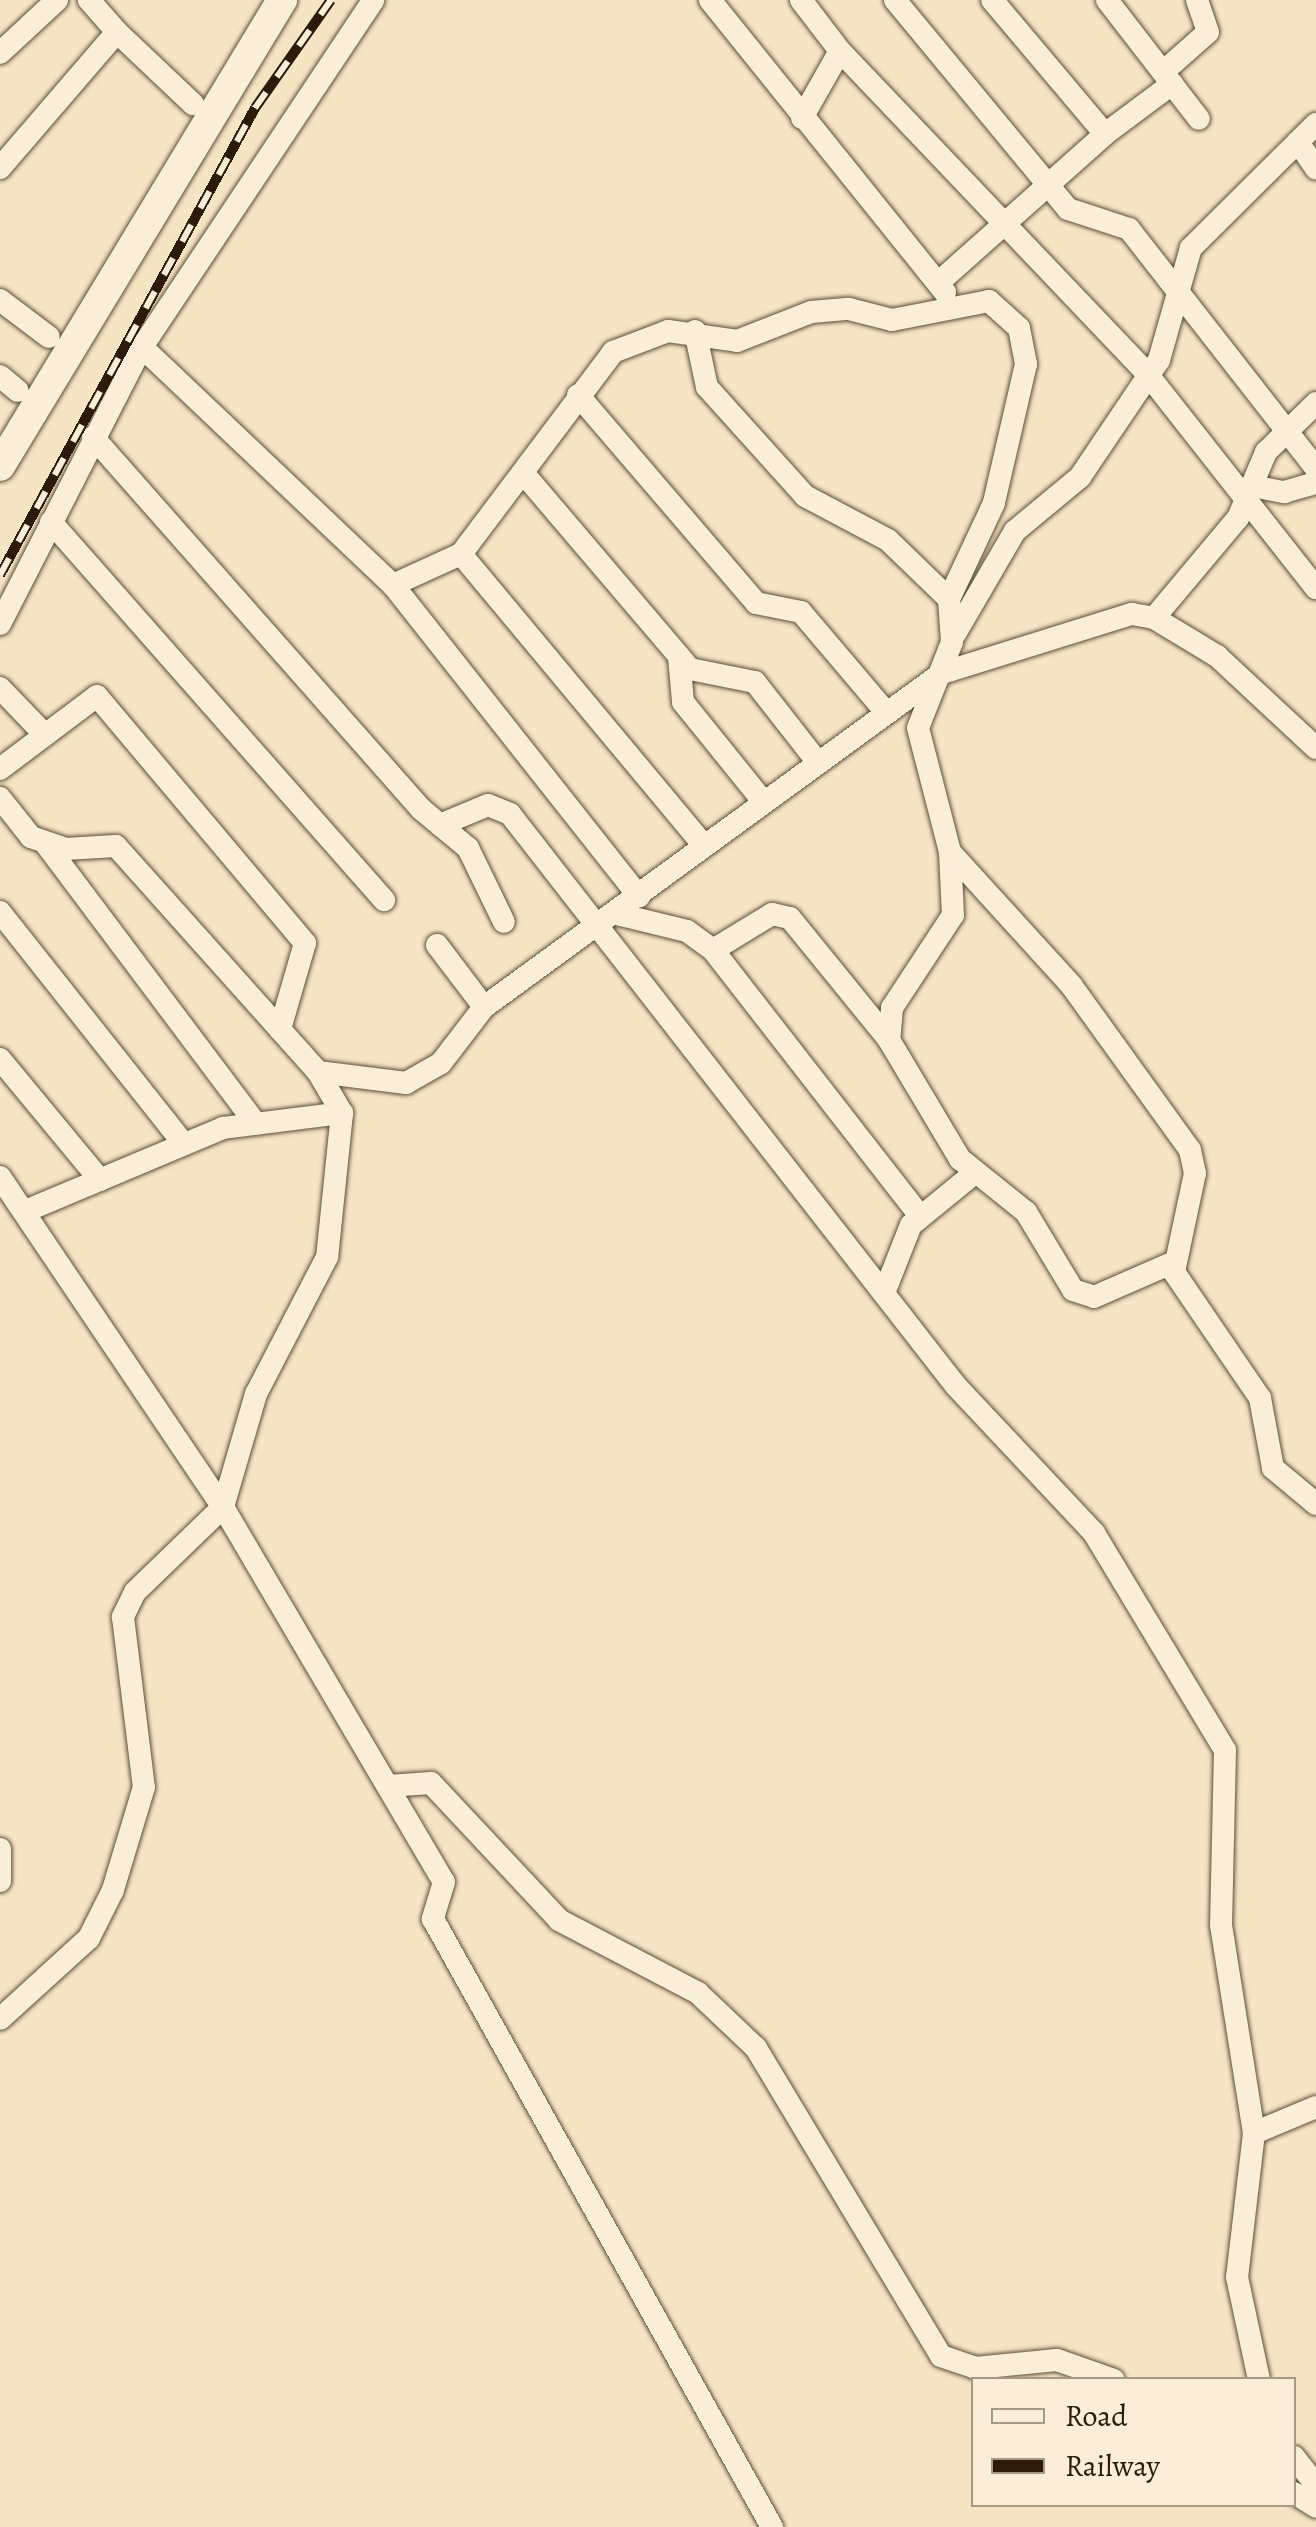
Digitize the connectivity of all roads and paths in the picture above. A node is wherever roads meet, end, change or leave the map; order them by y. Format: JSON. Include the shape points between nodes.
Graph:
{"nodes":[{"id":1,"x":57,"y":0,"type":"edge"},
{"id":2,"x":88,"y":0,"type":"edge"},
{"id":3,"x":258,"y":0,"type":"edge"},
{"id":4,"x":282,"y":0,"type":"edge"},
{"id":5,"x":373,"y":0,"type":"edge"},
{"id":6,"x":710,"y":0,"type":"edge"},
{"id":7,"x":802,"y":0,"type":"edge"},
{"id":8,"x":895,"y":0,"type":"edge"},
{"id":9,"x":992,"y":0,"type":"edge"},
{"id":10,"x":1107,"y":0,"type":"edge"},
{"id":11,"x":1197,"y":0,"type":"edge"},
{"id":12,"x":117,"y":32,"type":"junction"},
{"id":13,"x":840,"y":51,"type":"junction"},
{"id":14,"x":0,"y":52,"type":"edge"},
{"id":15,"x":1168,"y":78,"type":"junction"},
{"id":16,"x":193,"y":104,"type":"junction"},
{"id":17,"x":802,"y":118,"type":"junction"},
{"id":18,"x":1199,"y":119,"type":"dead end"},
{"id":19,"x":1316,"y":124,"type":"edge"},
{"id":20,"x":1105,"y":134,"type":"junction"},
{"id":21,"x":1298,"y":142,"type":"junction"},
{"id":22,"x":0,"y":168,"type":"edge"},
{"id":23,"x":1316,"y":169,"type":"edge"},
{"id":24,"x":1049,"y":190,"type":"junction"},
{"id":25,"x":1009,"y":228,"type":"junction"},
{"id":26,"x":938,"y":283,"type":"junction"},
{"id":27,"x":1177,"y":290,"type":"junction"},
{"id":28,"x":0,"y":300,"type":"edge"},
{"id":29,"x":954,"y":302,"type":"junction"},
{"id":30,"x":695,"y":331,"type":"junction"},
{"id":31,"x":48,"y":337,"type":"junction"},
{"id":32,"x":142,"y":346,"type":"junction"},
{"id":33,"x":1149,"y":376,"type":"junction"},
{"id":34,"x":9,"y":384,"type":"edge"},
{"id":35,"x":578,"y":394,"type":"junction"},
{"id":36,"x":1316,"y":403,"type":"edge"},
{"id":37,"x":0,"y":428,"type":"edge"},
{"id":38,"x":1286,"y":430,"type":"junction"},
{"id":39,"x":93,"y":437,"type":"junction"},
{"id":40,"x":0,"y":466,"type":"edge"},
{"id":41,"x":1316,"y":468,"type":"edge"},
{"id":42,"x":524,"y":474,"type":"junction"},
{"id":43,"x":1316,"y":483,"type":"edge"},
{"id":44,"x":1250,"y":493,"type":"junction"},
{"id":45,"x":51,"y":522,"type":"junction"},
{"id":46,"x":461,"y":554,"type":"junction"},
{"id":47,"x":393,"y":586,"type":"junction"},
{"id":48,"x":1316,"y":588,"type":"edge"},
{"id":49,"x":949,"y":598,"type":"junction"},
{"id":50,"x":1154,"y":618,"type":"junction"},
{"id":51,"x":0,"y":624,"type":"edge"},
{"id":52,"x":952,"y":642,"type":"junction"},
{"id":53,"x":679,"y":657,"type":"junction"},
{"id":54,"x":942,"y":673,"type":"junction"},
{"id":55,"x":0,"y":688,"type":"edge"},
{"id":56,"x":884,"y":711,"type":"junction"},
{"id":57,"x":45,"y":735,"type":"junction"},
{"id":58,"x":1316,"y":748,"type":"edge"},
{"id":59,"x":816,"y":760,"type":"junction"},
{"id":60,"x":0,"y":768,"type":"edge"},
{"id":61,"x":0,"y":798,"type":"edge"},
{"id":62,"x":762,"y":800,"type":"junction"},
{"id":63,"x":440,"y":825,"type":"junction"},
{"id":64,"x":44,"y":842,"type":"junction"},
{"id":65,"x":702,"y":842,"type":"junction"},
{"id":66,"x":950,"y":852,"type":"junction"},
{"id":67,"x":639,"y":897,"type":"junction"},
{"id":68,"x":384,"y":900,"type":"dead end"},
{"id":69,"x":0,"y":912,"type":"edge"},
{"id":70,"x":609,"y":921,"type":"junction"},
{"id":71,"x":504,"y":922,"type":"dead end"},
{"id":72,"x":437,"y":945,"type":"dead end"},
{"id":73,"x":714,"y":950,"type":"junction"},
{"id":74,"x":484,"y":1007,"type":"junction"},
{"id":75,"x":280,"y":1029,"type":"junction"},
{"id":76,"x":889,"y":1040,"type":"junction"},
{"id":77,"x":0,"y":1059,"type":"edge"},
{"id":78,"x":318,"y":1072,"type":"junction"},
{"id":79,"x":342,"y":1113,"type":"junction"},
{"id":80,"x":256,"y":1124,"type":"junction"},
{"id":81,"x":184,"y":1144,"type":"junction"},
{"id":82,"x":972,"y":1175,"type":"junction"},
{"id":83,"x":0,"y":1176,"type":"edge"},
{"id":84,"x":100,"y":1180,"type":"junction"},
{"id":85,"x":28,"y":1210,"type":"junction"},
{"id":86,"x":919,"y":1215,"type":"junction"},
{"id":87,"x":1172,"y":1263,"type":"junction"},
{"id":88,"x":886,"y":1288,"type":"junction"},
{"id":89,"x":1316,"y":1504,"type":"edge"},
{"id":90,"x":223,"y":1508,"type":"junction"},
{"id":91,"x":388,"y":1786,"type":"junction"},
{"id":92,"x":0,"y":1849,"type":"edge"},
{"id":93,"x":0,"y":1882,"type":"edge"},
{"id":94,"x":0,"y":2020,"type":"edge"},
{"id":95,"x":1316,"y":2107,"type":"edge"},
{"id":96,"x":1254,"y":2133,"type":"junction"},
{"id":97,"x":1105,"y":2377,"type":"edge"},
{"id":98,"x":1257,"y":2377,"type":"edge"},
{"id":99,"x":1296,"y":2460,"type":"edge"},
{"id":100,"x":1316,"y":2485,"type":"edge"},
{"id":101,"x":772,"y":2527,"type":"edge"}],
"edges":[{"from":1,"to":14,"type":"street"},
{"from":2,"to":12,"type":"street"},
{"from":3,"to":16,"type":"street"},
{"from":4,"to":40,"type":"street"},
{"from":5,"to":32,"type":"street"},
{"from":6,"to":17,"type":"street"},
{"from":7,"to":13,"type":"street"},
{"from":8,"to":24,"type":"street"},
{"from":9,"to":20,"type":"street"},
{"from":10,"to":15,"type":"street"},
{"from":11,"to":15,"type":"street","via":[[1208,32]]},
{"from":12,"to":16,"type":"street"},
{"from":12,"to":22,"type":"street"},
{"from":13,"to":17,"type":"street"},
{"from":13,"to":25,"type":"street"},
{"from":15,"to":18,"type":"street"},
{"from":15,"to":20,"type":"street"},
{"from":16,"to":31,"type":"street"},
{"from":17,"to":26,"type":"street"},
{"from":19,"to":21,"type":"street"},
{"from":20,"to":24,"type":"street"},
{"from":21,"to":23,"type":"street"},
{"from":21,"to":27,"type":"street","via":[[1191,248]]},
{"from":24,"to":25,"type":"street"},
{"from":24,"to":27,"type":"street","via":[[1075,216],[1128,229]]},
{"from":25,"to":26,"type":"street"},
{"from":25,"to":33,"type":"street"},
{"from":26,"to":29,"type":"street"},
{"from":27,"to":33,"type":"street"},
{"from":27,"to":38,"type":"street"},
{"from":28,"to":31,"type":"street"},
{"from":29,"to":30,"type":"street","via":[[892,320],[848,309],[811,312],[737,341]]},
{"from":29,"to":49,"type":"street","via":[[989,301],[1019,328],[1026,364],[994,503]]},
{"from":30,"to":35,"type":"street","via":[[613,352]]},
{"from":30,"to":49,"type":"street","via":[[707,387],[805,496],[888,540]]},
{"from":31,"to":34,"type":"street"},
{"from":32,"to":39,"type":"street"},
{"from":32,"to":47,"type":"street"},
{"from":33,"to":44,"type":"street"},
{"from":33,"to":52,"type":"street","via":[[1080,477],[1016,531]]},
{"from":34,"to":37,"type":"street"},
{"from":35,"to":42,"type":"street"},
{"from":35,"to":56,"type":"street","via":[[756,603],[801,612]]},
{"from":36,"to":38,"type":"street"},
{"from":38,"to":41,"type":"street"},
{"from":38,"to":44,"type":"street"},
{"from":39,"to":45,"type":"street"},
{"from":39,"to":63,"type":"street"},
{"from":42,"to":46,"type":"street"},
{"from":42,"to":53,"type":"street"},
{"from":43,"to":44,"type":"street"},
{"from":44,"to":48,"type":"street"},
{"from":44,"to":50,"type":"street"},
{"from":45,"to":51,"type":"street"},
{"from":45,"to":68,"type":"street"},
{"from":46,"to":47,"type":"street"},
{"from":46,"to":65,"type":"street"},
{"from":47,"to":67,"type":"street"},
{"from":49,"to":52,"type":"street"},
{"from":50,"to":54,"type":"street","via":[[1132,614]]},
{"from":50,"to":58,"type":"street","via":[[1217,656]]},
{"from":52,"to":54,"type":"street"},
{"from":53,"to":59,"type":"street","via":[[703,676],[755,682]]},
{"from":53,"to":62,"type":"street","via":[[683,702]]},
{"from":54,"to":56,"type":"street"},
{"from":54,"to":66,"type":"street","via":[[918,728]]},
{"from":55,"to":57,"type":"street"},
{"from":56,"to":59,"type":"street"},
{"from":57,"to":60,"type":"street"},
{"from":57,"to":75,"type":"street","via":[[97,696],[306,943]]},
{"from":59,"to":62,"type":"street"},
{"from":61,"to":64,"type":"street"},
{"from":62,"to":65,"type":"street"},
{"from":63,"to":70,"type":"street","via":[[502,807]]},
{"from":63,"to":71,"type":"street","via":[[476,858]]},
{"from":64,"to":75,"type":"street","via":[[116,846]]},
{"from":64,"to":80,"type":"street"},
{"from":65,"to":67,"type":"street"},
{"from":66,"to":76,"type":"street","via":[[953,916],[892,1008]]},
{"from":66,"to":87,"type":"street","via":[[1070,985],[1190,1150],[1195,1173]]},
{"from":67,"to":70,"type":"street"},
{"from":69,"to":81,"type":"street"},
{"from":70,"to":73,"type":"street","via":[[687,932]]},
{"from":70,"to":74,"type":"street"},
{"from":70,"to":88,"type":"street","via":[[677,1037]]},
{"from":72,"to":74,"type":"street"},
{"from":73,"to":76,"type":"street","via":[[782,914]]},
{"from":73,"to":86,"type":"street"},
{"from":74,"to":78,"type":"street","via":[[441,1062],[406,1083]]},
{"from":75,"to":78,"type":"street"},
{"from":76,"to":82,"type":"street"},
{"from":77,"to":84,"type":"street"},
{"from":78,"to":79,"type":"street"},
{"from":79,"to":80,"type":"street"},
{"from":79,"to":90,"type":"street","via":[[327,1257],[256,1394]]},
{"from":80,"to":81,"type":"street"},
{"from":81,"to":84,"type":"street"},
{"from":82,"to":86,"type":"street"},
{"from":82,"to":87,"type":"street","via":[[1026,1212],[1080,1294],[1094,1297]]},
{"from":83,"to":85,"type":"street"},
{"from":84,"to":85,"type":"street"},
{"from":85,"to":90,"type":"street"},
{"from":86,"to":88,"type":"street"},
{"from":87,"to":89,"type":"street","via":[[1260,1398],[1273,1468]]},
{"from":88,"to":96,"type":"street","via":[[956,1386],[1094,1533],[1224,1750],[1221,1924]]},
{"from":90,"to":91,"type":"street"},
{"from":90,"to":94,"type":"street","via":[[135,1592],[123,1617],[144,1787],[113,1890],[88,1938]]},
{"from":91,"to":97,"type":"street","via":[[431,1784],[560,1920],[698,1992],[756,2048],[940,2356],[975,2368],[1057,2360]]},
{"from":91,"to":101,"type":"street","via":[[444,1882],[434,1920]]},
{"from":92,"to":93,"type":"street"},
{"from":95,"to":96,"type":"street"},
{"from":96,"to":98,"type":"street","via":[[1237,2277]]},
{"from":99,"to":100,"type":"street"}]}
